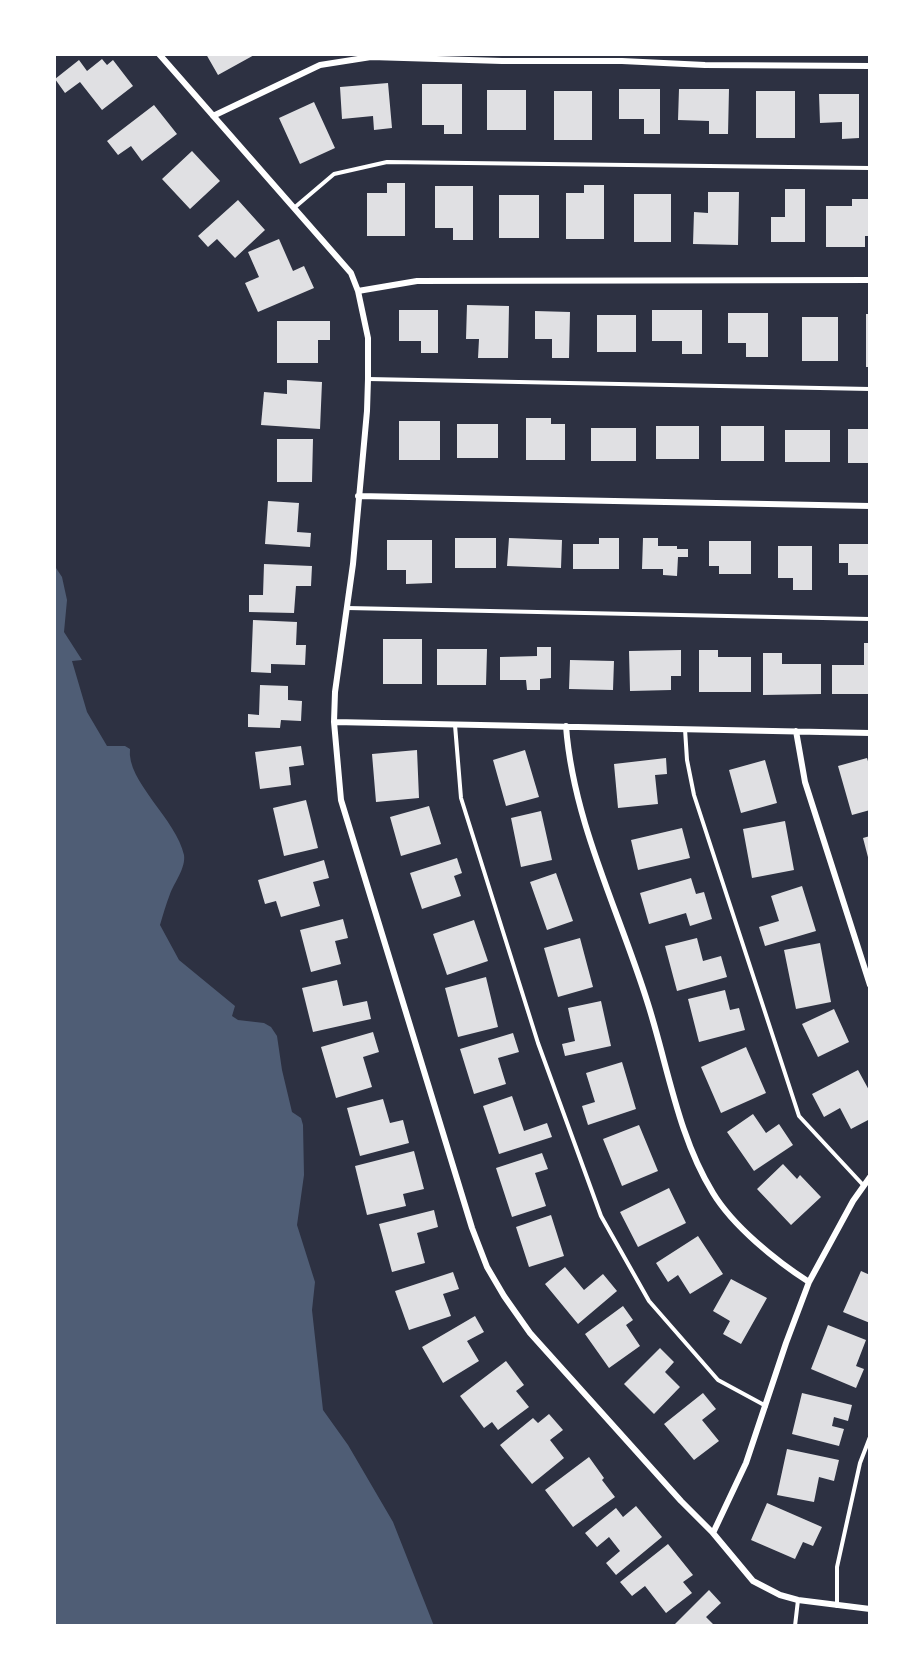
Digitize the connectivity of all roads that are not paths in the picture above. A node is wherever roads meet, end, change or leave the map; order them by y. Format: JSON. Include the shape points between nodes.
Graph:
{"nodes":[{"id":1,"x":159,"y":54,"type":"edge"},
{"id":2,"x":870,"y":66,"type":"edge"},
{"id":3,"x":213,"y":117,"type":"junction"},
{"id":4,"x":870,"y":168,"type":"edge"},
{"id":5,"x":293,"y":208,"type":"junction"},
{"id":6,"x":870,"y":280,"type":"edge"},
{"id":7,"x":358,"y":291,"type":"junction"},
{"id":8,"x":368,"y":379,"type":"junction"},
{"id":9,"x":870,"y":390,"type":"edge"},
{"id":10,"x":358,"y":496,"type":"junction"},
{"id":11,"x":870,"y":506,"type":"edge"},
{"id":12,"x":347,"y":608,"type":"junction"},
{"id":13,"x":870,"y":619,"type":"edge"},
{"id":14,"x":334,"y":722,"type":"junction"},
{"id":15,"x":455,"y":724,"type":"junction"},
{"id":16,"x":566,"y":726,"type":"junction"},
{"id":17,"x":685,"y":729,"type":"junction"},
{"id":18,"x":796,"y":731,"type":"junction"},
{"id":19,"x":870,"y":733,"type":"edge"},
{"id":20,"x":870,"y":985,"type":"edge"},
{"id":21,"x":870,"y":1177,"type":"edge"},
{"id":22,"x":864,"y":1186,"type":"junction"},
{"id":23,"x":809,"y":1282,"type":"junction"},
{"id":24,"x":766,"y":1406,"type":"junction"},
{"id":25,"x":870,"y":1437,"type":"edge"},
{"id":26,"x":713,"y":1533,"type":"junction"},
{"id":27,"x":798,"y":1600,"type":"junction"},
{"id":28,"x":837,"y":1606,"type":"junction"},
{"id":29,"x":870,"y":1609,"type":"edge"},
{"id":30,"x":795,"y":1626,"type":"edge"}],
"edges":[{"from":1,"to":3,"type":"street"},
{"from":2,"to":3,"type":"street","via":[[371,57],[320,65]]},
{"from":3,"to":5,"type":"street"},
{"from":4,"to":5,"type":"lane","via":[[387,162],[334,174]]},
{"from":5,"to":7,"type":"street","via":[[351,273]]},
{"from":6,"to":7,"type":"street","via":[[417,281]]},
{"from":7,"to":8,"type":"street","via":[[368,338]]},
{"from":8,"to":9,"type":"lane"},
{"from":8,"to":10,"type":"street"},
{"from":10,"to":11,"type":"street"},
{"from":10,"to":12,"type":"street"},
{"from":12,"to":13,"type":"lane"},
{"from":12,"to":14,"type":"street"},
{"from":14,"to":15,"type":"street"},
{"from":14,"to":26,"type":"street","via":[[341,800],[487,1267],[530,1333]]},
{"from":15,"to":16,"type":"street"},
{"from":15,"to":24,"type":"lane","via":[[461,798],[538,1043],[601,1216],[649,1300],[718,1380]]},
{"from":16,"to":17,"type":"street"},
{"from":16,"to":23,"type":"street","via":[[575,790],[648,1003],[687,1138],[713,1193],[738,1223]]},
{"from":17,"to":18,"type":"street"},
{"from":17,"to":22,"type":"lane","via":[[694,795],[799,1116]]},
{"from":18,"to":19,"type":"street"},
{"from":18,"to":20,"type":"street","via":[[806,782]]},
{"from":21,"to":22,"type":"street"},
{"from":22,"to":23,"type":"street"},
{"from":23,"to":24,"type":"street"},
{"from":24,"to":26,"type":"street","via":[[746,1463]]},
{"from":25,"to":28,"type":"lane","via":[[860,1463],[837,1567]]},
{"from":26,"to":27,"type":"street","via":[[753,1581]]},
{"from":27,"to":28,"type":"street"},
{"from":27,"to":30,"type":"lane"},
{"from":28,"to":29,"type":"street"}]}
